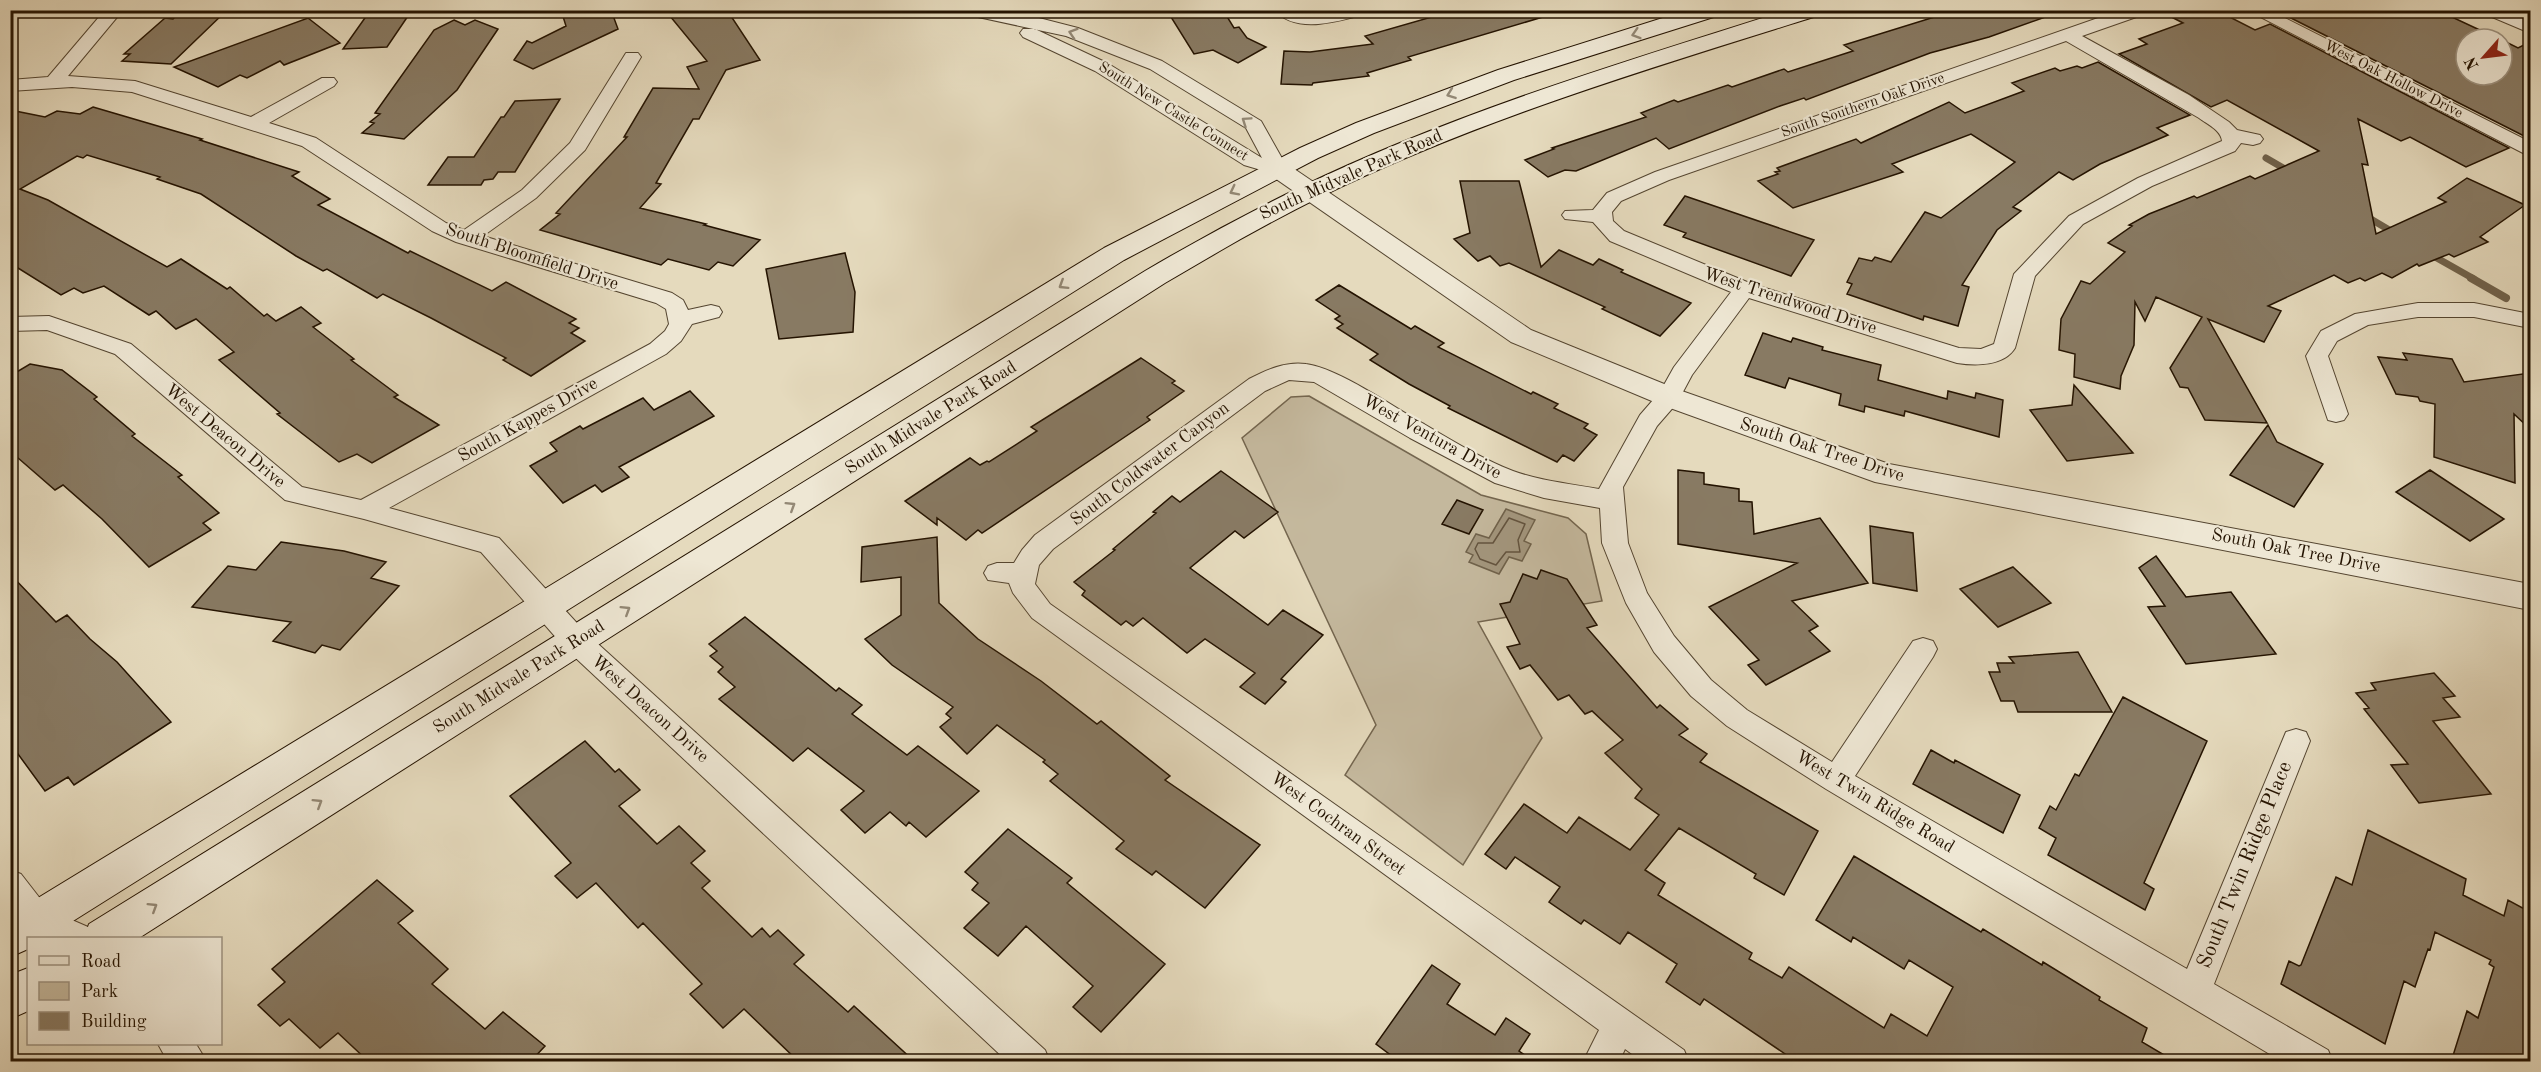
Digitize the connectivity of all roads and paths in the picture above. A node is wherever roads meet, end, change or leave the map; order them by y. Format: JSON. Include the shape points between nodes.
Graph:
{"nodes":[{"id":1,"x":115,"y":10,"type":"edge"},
{"id":2,"x":969,"y":10,"type":"edge"},
{"id":3,"x":1359,"y":10,"type":"edge"},
{"id":4,"x":1712,"y":10,"type":"edge"},
{"id":5,"x":1812,"y":10,"type":"edge"},
{"id":6,"x":2139,"y":10,"type":"edge"},
{"id":7,"x":2255,"y":10,"type":"edge"},
{"id":8,"x":2491,"y":10,"type":"edge"},
{"id":9,"x":987,"y":14,"type":"junction"},
{"id":10,"x":1290,"y":19,"type":"edge"},
{"id":11,"x":2530,"y":28,"type":"edge"},
{"id":12,"x":2069,"y":36,"type":"junction"},
{"id":13,"x":632,"y":57,"type":"dead end"},
{"id":14,"x":53,"y":82,"type":"junction"},
{"id":15,"x":328,"y":82,"type":"dead end"},
{"id":16,"x":10,"y":86,"type":"edge"},
{"id":17,"x":254,"y":124,"type":"junction"},
{"id":18,"x":2231,"y":135,"type":"junction"},
{"id":19,"x":2253,"y":138,"type":"dead end"},
{"id":20,"x":2530,"y":149,"type":"edge"},
{"id":21,"x":1278,"y":169,"type":"junction"},
{"id":22,"x":1309,"y":192,"type":"junction"},
{"id":23,"x":1572,"y":215,"type":"dead end"},
{"id":24,"x":1601,"y":218,"type":"junction"},
{"id":25,"x":467,"y":238,"type":"junction"},
{"id":26,"x":1744,"y":289,"type":"junction"},
{"id":27,"x":711,"y":312,"type":"dead end"},
{"id":28,"x":681,"y":319,"type":"junction"},
{"id":29,"x":2530,"y":321,"type":"edge"},
{"id":30,"x":10,"y":324,"type":"edge"},
{"id":31,"x":1991,"y":355,"type":"junction"},
{"id":32,"x":1296,"y":364,"type":"joint"},
{"id":33,"x":2010,"y":370,"type":"dead end"},
{"id":34,"x":1669,"y":397,"type":"junction"},
{"id":35,"x":2336,"y":414,"type":"dead end"},
{"id":36,"x":1613,"y":501,"type":"junction"},
{"id":37,"x":364,"y":510,"type":"junction"},
{"id":38,"x":1010,"y":573,"type":"joint"},
{"id":39,"x":2530,"y":597,"type":"edge"},
{"id":40,"x":543,"y":606,"type":"junction"},
{"id":41,"x":576,"y":641,"type":"junction"},
{"id":42,"x":1923,"y":649,"type":"dead end"},
{"id":43,"x":2296,"y":741,"type":"dead end"},
{"id":44,"x":1836,"y":780,"type":"junction"},
{"id":45,"x":10,"y":884,"type":"edge"},
{"id":46,"x":38,"y":920,"type":"junction"},
{"id":47,"x":73,"y":937,"type":"edge"},
{"id":48,"x":107,"y":937,"type":"edge"},
{"id":49,"x":10,"y":938,"type":"edge"},
{"id":50,"x":27,"y":989,"type":"edge"},
{"id":51,"x":2194,"y":990,"type":"junction"},
{"id":52,"x":10,"y":999,"type":"edge"},
{"id":53,"x":1620,"y":1025,"type":"junction"},
{"id":54,"x":176,"y":1045,"type":"edge"},
{"id":55,"x":190,"y":1062,"type":"edge"},
{"id":56,"x":1034,"y":1062,"type":"edge"},
{"id":57,"x":1600,"y":1062,"type":"edge"},
{"id":58,"x":1672,"y":1062,"type":"edge"},
{"id":59,"x":2316,"y":1062,"type":"edge"}],
"edges":[{"from":1,"to":14,"type":"street"},
{"from":2,"to":9,"type":"street","name":"South New Castle Connect"},
{"from":3,"to":10,"type":"street","via":[[1330,18]]},
{"from":4,"to":21,"type":"main road","name":"South Midvale Park Road","one_way":true,"via":[[1469,87],[1365,128]]},
{"from":5,"to":22,"type":"main road","name":"South Midvale Park Road","via":[[1524,103]]},
{"from":6,"to":12,"type":"street","name":"South Southern Oak Drive"},
{"from":7,"to":20,"type":"street","name":"West Oak Hollow Drive"},
{"from":8,"to":11,"type":"street"},
{"from":9,"to":21,"type":"street","name":"South New Castle Connect","via":[[1101,67],[1251,161]]},
{"from":21,"to":9,"type":"street","name":"South New Castle Connect","one_way":true,"via":[[1254,125],[1156,65],[1072,32]]},
{"from":12,"to":18,"type":"street","via":[[2201,111]]},
{"from":12,"to":24,"type":"street","name":"South Southern Oak Drive","via":[[1662,176],[1614,197]]},
{"from":13,"to":25,"type":"street","via":[[578,146],[529,194]]},
{"from":14,"to":16,"type":"street","name":"South Bloomfield Drive"},
{"from":14,"to":17,"type":"street","name":"South Bloomfield Drive","via":[[105,82],[135,87]]},
{"from":15,"to":17,"type":"street"},
{"from":17,"to":25,"type":"street","name":"South Bloomfield Drive","via":[[309,142],[439,227]]},
{"from":18,"to":19,"type":"street"},
{"from":18,"to":31,"type":"street","via":[[2228,147],[2145,182],[2076,220],[2025,274],[2004,348]]},
{"from":21,"to":22,"type":"street","name":"South Oak Tree Drive"},
{"from":21,"to":40,"type":"main road","name":"South Midvale Park Road","one_way":true,"via":[[1114,254]]},
{"from":22,"to":34,"type":"street","name":"South Oak Tree Drive","via":[[1521,336]]},
{"from":41,"to":22,"type":"main road","name":"South Midvale Park Road","one_way":true,"via":[[1212,241]]},
{"from":23,"to":24,"type":"street"},
{"from":24,"to":26,"type":"street","name":"West Trendwood Drive","via":[[1607,230],[1628,242]]},
{"from":25,"to":28,"type":"street","name":"South Bloomfield Drive","via":[[664,298],[675,305]]},
{"from":26,"to":31,"type":"street","name":"West Trendwood Drive","via":[[1957,355]]},
{"from":26,"to":34,"type":"street","name":"West Twin Ridge Road","via":[[1682,372]]},
{"from":27,"to":28,"type":"street"},
{"from":28,"to":37,"type":"street","name":"South Kappes Drive","via":[[673,337],[658,349]]},
{"from":29,"to":35,"type":"street","via":[[2462,310],[2418,310],[2363,319],[2329,336],[2317,357]]},
{"from":30,"to":37,"type":"street","name":"West Deacon Drive","via":[[49,323],[123,349],[294,495]]},
{"from":31,"to":33,"type":"street"},
{"from":32,"to":36,"type":"street","name":"West Ventura Drive","via":[[1504,477],[1544,489]]},
{"from":32,"to":38,"type":"street","name":"South Coldwater Canyon","via":[[1257,385],[1044,542]]},
{"from":34,"to":36,"type":"street","name":"West Twin Ridge Road","via":[[1648,421],[1611,487]]},
{"from":34,"to":39,"type":"street","name":"South Oak Tree Drive","via":[[1886,474]]},
{"from":36,"to":44,"type":"street","name":"West Twin Ridge Road","via":[[1615,543],[1635,596],[1664,644],[1701,688],[1737,718]]},
{"from":37,"to":40,"type":"street","name":"West Deacon Drive","via":[[490,544]]},
{"from":38,"to":53,"type":"street","name":"West Cochran Street","via":[[1041,611]]},
{"from":40,"to":41,"type":"street","name":"West Deacon Drive"},
{"from":40,"to":46,"type":"main road","name":"South Midvale Park Road"},
{"from":48,"to":41,"type":"main road","name":"South Midvale Park Road","one_way":true},
{"from":41,"to":56,"type":"street","name":"West Deacon Drive"},
{"from":42,"to":44,"type":"street"},
{"from":43,"to":51,"type":"street","name":"South Twin Ridge Place"},
{"from":44,"to":51,"type":"street","name":"West Twin Ridge Road"},
{"from":45,"to":46,"type":"street"},
{"from":46,"to":47,"type":"street"},
{"from":46,"to":49,"type":"main road","name":"South Midvale Park Road"},
{"from":50,"to":52,"type":"main road"},
{"from":51,"to":59,"type":"street","name":"West Twin Ridge Road"},
{"from":53,"to":57,"type":"street"},
{"from":53,"to":58,"type":"street","name":"West Cochran Street"},
{"from":54,"to":55,"type":"street"}]}
